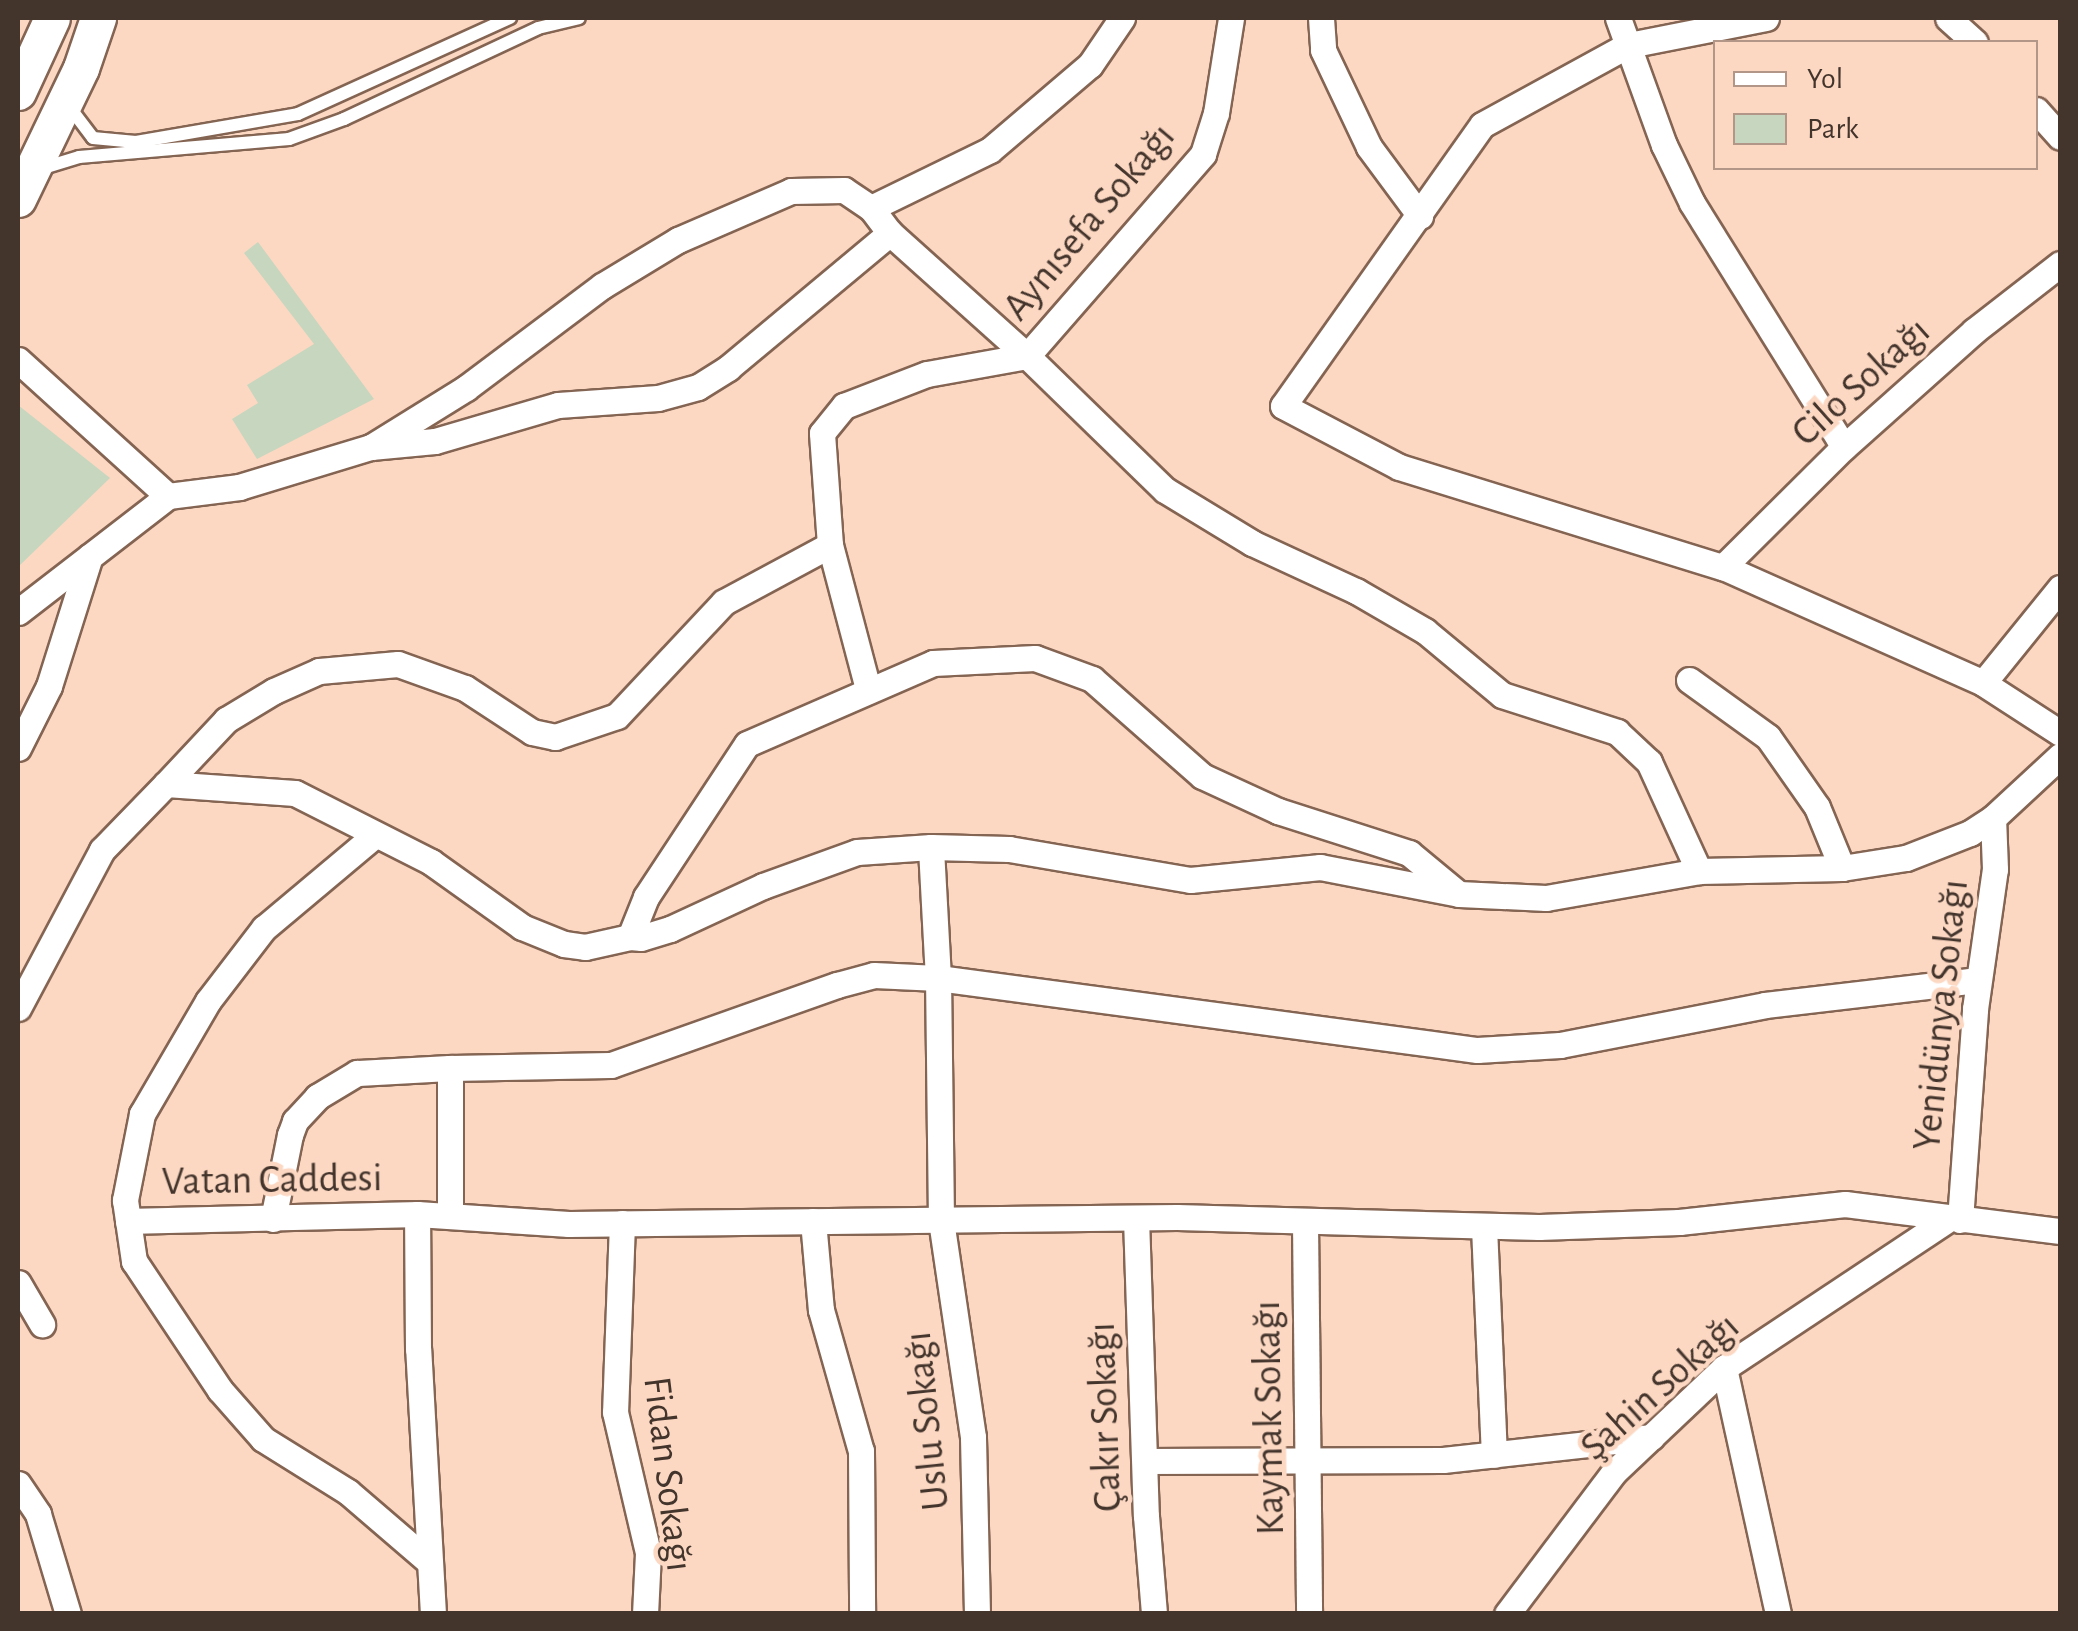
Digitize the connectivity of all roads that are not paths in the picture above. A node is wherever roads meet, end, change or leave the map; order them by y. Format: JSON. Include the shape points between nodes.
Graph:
{"nodes":[{"id":1,"x":52,"y":18,"type":"edge"},
{"id":2,"x":98,"y":18,"type":"edge"},
{"id":3,"x":510,"y":18,"type":"edge"},
{"id":4,"x":579,"y":18,"type":"edge"},
{"id":5,"x":1122,"y":18,"type":"edge"},
{"id":6,"x":1231,"y":18,"type":"edge"},
{"id":7,"x":1320,"y":18,"type":"edge"},
{"id":8,"x":1618,"y":18,"type":"edge"},
{"id":9,"x":1766,"y":18,"type":"edge"},
{"id":10,"x":1948,"y":18,"type":"edge"},
{"id":11,"x":1973,"y":40,"type":"edge"},
{"id":12,"x":1628,"y":45,"type":"junction"},
{"id":13,"x":18,"y":92,"type":"edge"},
{"id":14,"x":65,"y":100,"type":"junction"},
{"id":15,"x":2038,"y":112,"type":"edge"},
{"id":16,"x":2060,"y":137,"type":"edge"},
{"id":17,"x":23,"y":186,"type":"edge"},
{"id":18,"x":871,"y":208,"type":"junction"},
{"id":19,"x":1420,"y":216,"type":"junction"},
{"id":20,"x":890,"y":233,"type":"junction"},
{"id":21,"x":2060,"y":264,"type":"edge"},
{"id":22,"x":1027,"y":356,"type":"junction"},
{"id":23,"x":18,"y":360,"type":"edge"},
{"id":24,"x":1844,"y":446,"type":"junction"},
{"id":25,"x":371,"y":448,"type":"junction"},
{"id":26,"x":168,"y":496,"type":"junction"},
{"id":27,"x":830,"y":545,"type":"junction"},
{"id":28,"x":90,"y":556,"type":"junction"},
{"id":29,"x":1722,"y":568,"type":"junction"},
{"id":30,"x":2060,"y":588,"type":"edge"},
{"id":31,"x":18,"y":612,"type":"edge"},
{"id":32,"x":1689,"y":680,"type":"dead end"},
{"id":33,"x":1983,"y":683,"type":"junction"},
{"id":34,"x":868,"y":689,"type":"junction"},
{"id":35,"x":2060,"y":733,"type":"edge"},
{"id":36,"x":18,"y":748,"type":"edge"},
{"id":37,"x":2060,"y":756,"type":"edge"},
{"id":38,"x":166,"y":784,"type":"junction"},
{"id":39,"x":1993,"y":818,"type":"junction"},
{"id":40,"x":375,"y":835,"type":"junction"},
{"id":41,"x":932,"y":847,"type":"junction"},
{"id":42,"x":1842,"y":868,"type":"junction"},
{"id":43,"x":1699,"y":871,"type":"junction"},
{"id":44,"x":1459,"y":894,"type":"junction"},
{"id":45,"x":630,"y":936,"type":"junction"},
{"id":46,"x":938,"y":978,"type":"junction"},
{"id":47,"x":1978,"y":980,"type":"junction"},
{"id":48,"x":18,"y":1008,"type":"edge"},
{"id":49,"x":450,"y":1068,"type":"junction"},
{"id":50,"x":417,"y":1214,"type":"junction"},
{"id":51,"x":450,"y":1216,"type":"junction"},
{"id":52,"x":1136,"y":1218,"type":"junction"},
{"id":53,"x":273,"y":1219,"type":"junction"},
{"id":54,"x":1954,"y":1219,"type":"junction"},
{"id":55,"x":128,"y":1220,"type":"junction"},
{"id":56,"x":812,"y":1221,"type":"junction"},
{"id":57,"x":940,"y":1221,"type":"junction"},
{"id":58,"x":1305,"y":1222,"type":"junction"},
{"id":59,"x":622,"y":1223,"type":"junction"},
{"id":60,"x":1484,"y":1227,"type":"junction"},
{"id":61,"x":2060,"y":1231,"type":"edge"},
{"id":62,"x":18,"y":1284,"type":"edge"},
{"id":63,"x":42,"y":1324,"type":"dead end"},
{"id":64,"x":1724,"y":1368,"type":"junction"},
{"id":65,"x":1652,"y":1437,"type":"junction"},
{"id":66,"x":1494,"y":1455,"type":"junction"},
{"id":67,"x":1305,"y":1458,"type":"junction"},
{"id":68,"x":1145,"y":1462,"type":"junction"},
{"id":69,"x":18,"y":1484,"type":"edge"},
{"id":70,"x":427,"y":1560,"type":"junction"},
{"id":71,"x":68,"y":1614,"type":"edge"},
{"id":72,"x":433,"y":1614,"type":"edge"},
{"id":73,"x":645,"y":1614,"type":"edge"},
{"id":74,"x":862,"y":1614,"type":"edge"},
{"id":75,"x":977,"y":1614,"type":"edge"},
{"id":76,"x":1154,"y":1614,"type":"edge"},
{"id":77,"x":1310,"y":1614,"type":"edge"},
{"id":78,"x":1507,"y":1614,"type":"edge"},
{"id":79,"x":1778,"y":1614,"type":"edge"}],
"edges":[{"from":1,"to":13,"type":"main road"},
{"from":2,"to":14,"type":"main road"},
{"from":3,"to":14,"type":"lane","via":[[298,114],[136,142],[93,138]]},
{"from":4,"to":17,"type":"lane","via":[[538,28],[289,139],[58,160]]},
{"from":5,"to":18,"type":"street","via":[[1090,66],[990,150]]},
{"from":6,"to":22,"type":"street","name":"Aynısefa Sokağı","via":[[1203,154]]},
{"from":7,"to":19,"type":"street","via":[[1323,50],[1369,147]]},
{"from":8,"to":12,"type":"street"},
{"from":9,"to":12,"type":"street"},
{"from":10,"to":11,"type":"street"},
{"from":12,"to":19,"type":"street","via":[[1482,125]]},
{"from":12,"to":24,"type":"street","via":[[1692,202]]},
{"from":14,"to":17,"type":"main road"},
{"from":15,"to":16,"type":"street"},
{"from":18,"to":20,"type":"street"},
{"from":18,"to":25,"type":"street","via":[[844,190],[791,190],[678,240]]},
{"from":19,"to":29,"type":"street","via":[[1283,406],[1399,467]]},
{"from":20,"to":22,"type":"street"},
{"from":20,"to":25,"type":"street","via":[[698,387],[658,398],[558,405],[435,441]]},
{"from":21,"to":24,"type":"street","name":"Cilo Sokağı"},
{"from":22,"to":27,"type":"street","via":[[927,374],[844,406],[822,432]]},
{"from":22,"to":43,"type":"street","via":[[1164,490],[1424,630],[1502,696],[1617,732],[1649,762]]},
{"from":23,"to":26,"type":"street"},
{"from":24,"to":29,"type":"street","name":"Cilo Sokağı"},
{"from":25,"to":26,"type":"street","via":[[239,487]]},
{"from":26,"to":28,"type":"street"},
{"from":27,"to":34,"type":"street"},
{"from":27,"to":38,"type":"street","via":[[724,602],[617,716],[594,726],[555,737],[532,732],[466,688],[398,664],[319,671],[226,720]]},
{"from":28,"to":31,"type":"street"},
{"from":28,"to":36,"type":"street","via":[[50,686]]},
{"from":29,"to":33,"type":"street"},
{"from":30,"to":33,"type":"street"},
{"from":32,"to":42,"type":"street","via":[[1768,737],[1817,807]]},
{"from":33,"to":35,"type":"street"},
{"from":34,"to":44,"type":"street","via":[[933,662],[1036,658],[1092,679],[1202,776],[1278,811],[1409,853]]},
{"from":34,"to":45,"type":"street","via":[[747,744],[646,897]]},
{"from":37,"to":39,"type":"street"},
{"from":38,"to":40,"type":"street","via":[[295,793]]},
{"from":38,"to":48,"type":"street","via":[[102,850]]},
{"from":39,"to":42,"type":"street","via":[[1906,858]]},
{"from":39,"to":47,"type":"street","name":"Yenidünya Sokağı","via":[[1995,870]]},
{"from":40,"to":45,"type":"street","via":[[431,862],[522,928],[586,947]]},
{"from":40,"to":55,"type":"street","via":[[264,928],[208,1001],[142,1114]]},
{"from":41,"to":44,"type":"street","via":[[1010,849],[1190,880],[1320,867]]},
{"from":41,"to":45,"type":"street","via":[[856,852],[670,930]]},
{"from":41,"to":46,"type":"street","name":"Uslu Sokağı"},
{"from":42,"to":43,"type":"street"},
{"from":43,"to":44,"type":"street","via":[[1546,898]]},
{"from":46,"to":47,"type":"street","via":[[1478,1050],[1560,1045],[1765,1004]]},
{"from":46,"to":49,"type":"street","via":[[855,980],[611,1065]]},
{"from":46,"to":57,"type":"street","name":"Uslu Sokağı"},
{"from":47,"to":54,"type":"street","name":"Yenidünya Sokağı"},
{"from":49,"to":51,"type":"street"},
{"from":49,"to":53,"type":"street","via":[[357,1074],[317,1097],[290,1135]]},
{"from":50,"to":51,"type":"street","name":"Vatan Caddesi"},
{"from":50,"to":53,"type":"street","name":"Vatan Caddesi"},
{"from":50,"to":70,"type":"street"},
{"from":51,"to":59,"type":"street","name":"Vatan Caddesi"},
{"from":52,"to":57,"type":"street","name":"Vatan Caddesi"},
{"from":52,"to":58,"type":"street","name":"Vatan Caddesi"},
{"from":52,"to":68,"type":"street","name":"Çakır Sokağı"},
{"from":53,"to":55,"type":"street","name":"Vatan Caddesi"},
{"from":54,"to":60,"type":"street","name":"Vatan Caddesi","via":[[1846,1204],[1679,1222]]},
{"from":54,"to":61,"type":"street","name":"Vatan Caddesi"},
{"from":54,"to":64,"type":"street","name":"Şahin Sokağı"},
{"from":55,"to":70,"type":"street","via":[[134,1261],[263,1440],[348,1492]]},
{"from":56,"to":57,"type":"street","name":"Vatan Caddesi"},
{"from":56,"to":59,"type":"street","name":"Vatan Caddesi"},
{"from":56,"to":74,"type":"street","via":[[821,1310],[860,1451]]},
{"from":57,"to":75,"type":"street","name":"Uslu Sokağı","via":[[972,1437]]},
{"from":58,"to":60,"type":"street","name":"Vatan Caddesi"},
{"from":58,"to":67,"type":"street","name":"Kaymak Sokağı"},
{"from":59,"to":73,"type":"street","name":"Fidan Sokağı","via":[[615,1412],[648,1554]]},
{"from":60,"to":66,"type":"street"},
{"from":62,"to":63,"type":"street"},
{"from":64,"to":65,"type":"street","name":"Şahin Sokağı"},
{"from":64,"to":79,"type":"street"},
{"from":65,"to":66,"type":"street"},
{"from":65,"to":78,"type":"street","name":"Şahin Sokağı","via":[[1614,1472]]},
{"from":66,"to":67,"type":"street"},
{"from":67,"to":68,"type":"street"},
{"from":67,"to":77,"type":"street","name":"Kaymak Sokağı"},
{"from":68,"to":76,"type":"street","name":"Çakır Sokağı"},
{"from":69,"to":71,"type":"street","via":[[38,1514]]},
{"from":70,"to":72,"type":"street"}]}
